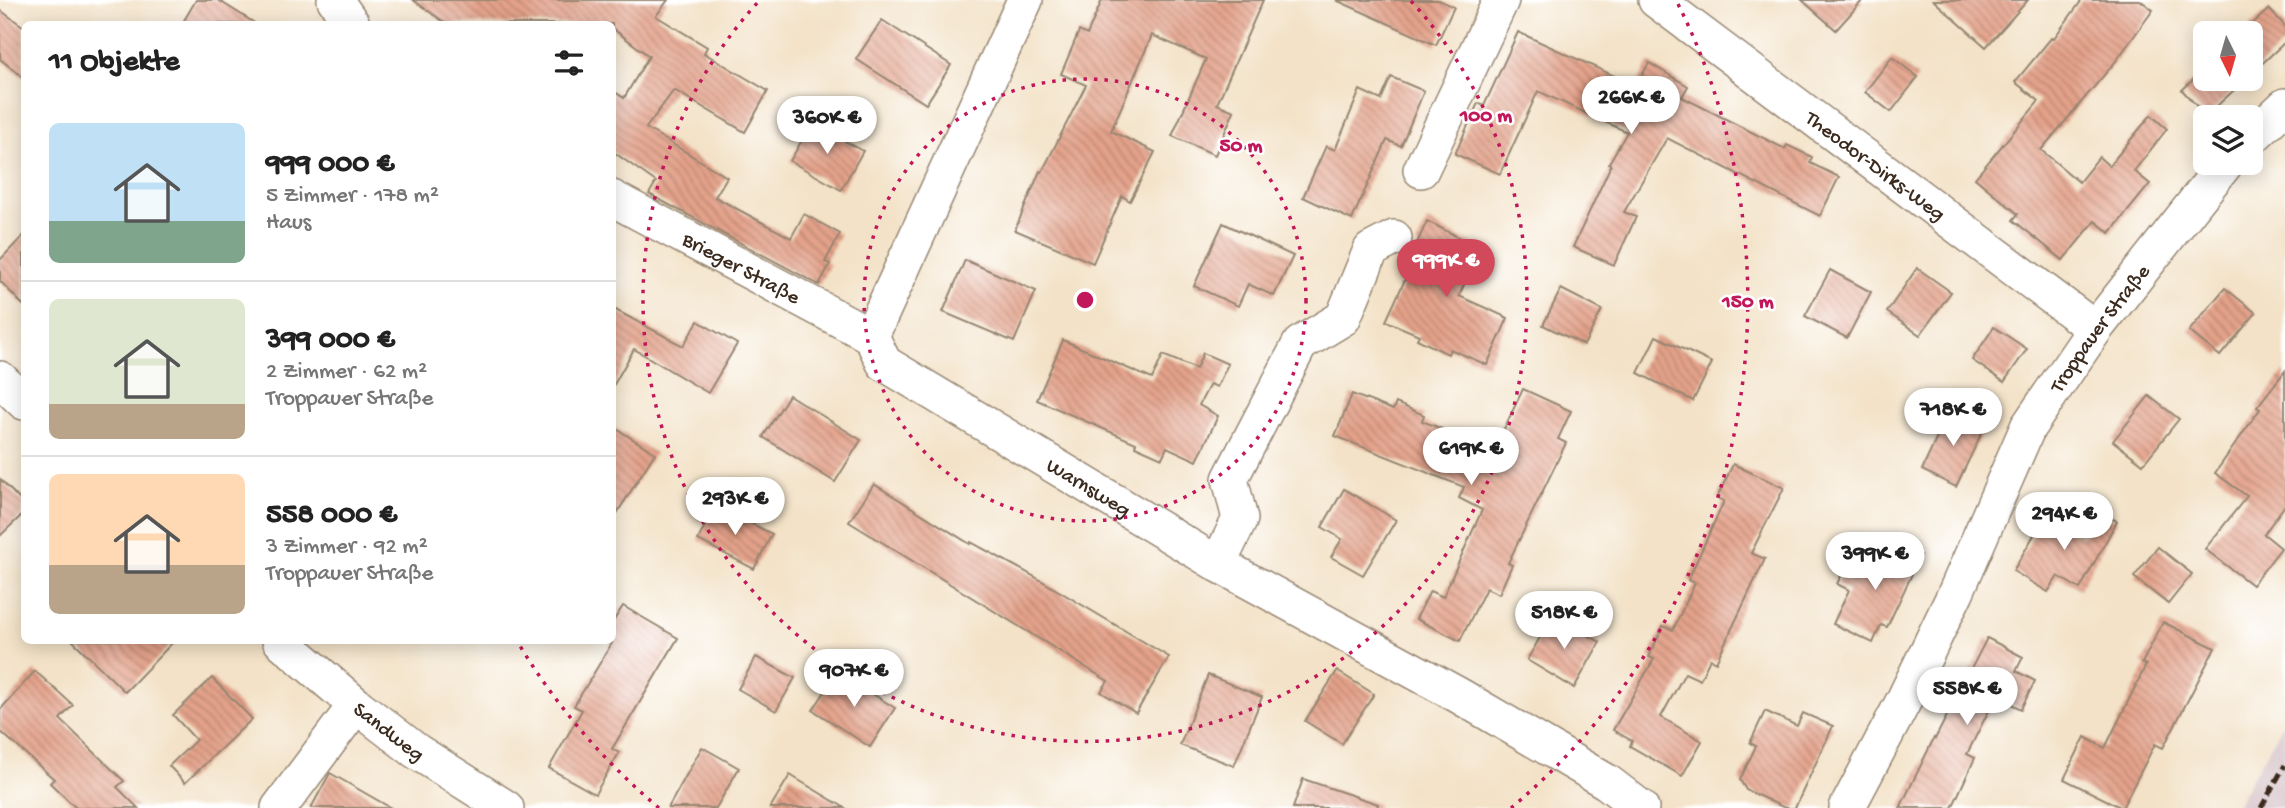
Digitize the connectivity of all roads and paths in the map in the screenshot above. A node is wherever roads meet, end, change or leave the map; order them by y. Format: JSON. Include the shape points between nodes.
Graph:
{"nodes":[{"id":1,"x":335,"y":0,"type":"edge"},
{"id":2,"x":1501,"y":0,"type":"edge"},
{"id":3,"x":1656,"y":0,"type":"edge"},
{"id":4,"x":1011,"y":6,"type":"edge"},
{"id":5,"x":350,"y":21,"type":"edge"},
{"id":6,"x":2285,"y":106,"type":"edge"},
{"id":7,"x":2263,"y":127,"type":"edge"},
{"id":8,"x":1421,"y":170,"type":"dead end"},
{"id":9,"x":2217,"y":175,"type":"edge"},
{"id":10,"x":616,"y":200,"type":"edge"},
{"id":11,"x":1394,"y":238,"type":"dead end"},
{"id":12,"x":2095,"y":329,"type":"junction"},
{"id":13,"x":871,"y":336,"type":"junction"},
{"id":14,"x":0,"y":379,"type":"edge"},
{"id":15,"x":21,"y":399,"type":"edge"},
{"id":16,"x":1219,"y":564,"type":"junction"},
{"id":17,"x":285,"y":644,"type":"edge"},
{"id":18,"x":356,"y":705,"type":"junction"},
{"id":19,"x":279,"y":808,"type":"edge"},
{"id":20,"x":506,"y":808,"type":"edge"},
{"id":21,"x":1641,"y":808,"type":"edge"},
{"id":22,"x":1847,"y":808,"type":"edge"}],
"edges":[{"from":1,"to":5,"type":"street"},
{"from":2,"to":8,"type":"street"},
{"from":3,"to":12,"type":"street","name":"Theodor-Dirks-Weg"},
{"from":4,"to":13,"type":"street"},
{"from":6,"to":7,"type":"street"},
{"from":9,"to":12,"type":"street","name":"Troppauer Straße"},
{"from":10,"to":13,"type":"street","name":"Brieger Straße"},
{"from":11,"to":16,"type":"street","via":[[1371,250],[1343,318],[1300,344],[1230,478],[1240,519]]},
{"from":12,"to":22,"type":"street","name":"Troppauer Straße","via":[[2028,427],[1945,616]]},
{"from":13,"to":16,"type":"street","name":"Warnsweg","via":[[884,363]]},
{"from":14,"to":15,"type":"street"},
{"from":16,"to":21,"type":"street","name":"Warnsweg","via":[[1469,702],[1607,782]]},
{"from":17,"to":18,"type":"street","name":"Sandweg"},
{"from":18,"to":19,"type":"street"},
{"from":18,"to":20,"type":"street","name":"Sandweg","via":[[416,751]]}]}
